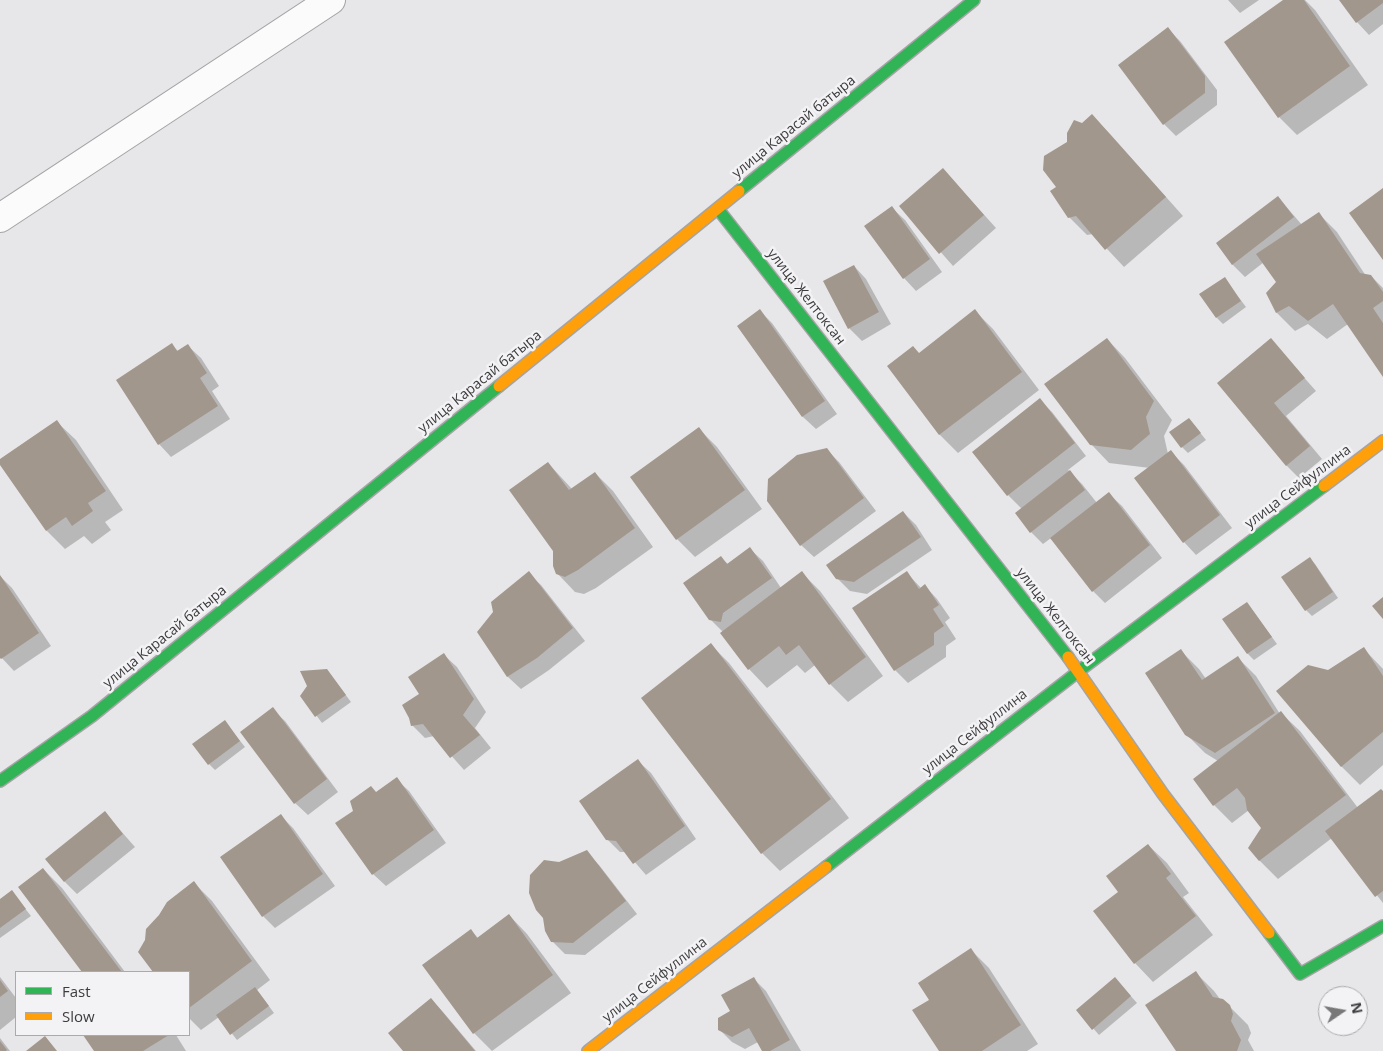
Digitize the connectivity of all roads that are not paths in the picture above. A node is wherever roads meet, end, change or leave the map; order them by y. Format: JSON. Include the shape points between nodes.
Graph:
{"nodes":[{"id":1,"x":331,"y":0,"type":"edge"},
{"id":2,"x":974,"y":0,"type":"edge"},
{"id":3,"x":718,"y":209,"type":"junction"},
{"id":4,"x":0,"y":218,"type":"edge"},
{"id":5,"x":1383,"y":441,"type":"edge"},
{"id":6,"x":1079,"y":671,"type":"junction"},
{"id":7,"x":0,"y":781,"type":"edge"},
{"id":8,"x":1383,"y":926,"type":"edge"},
{"id":9,"x":588,"y":1051,"type":"edge"}],
"edges":[{"from":1,"to":4,"type":"street"},
{"from":2,"to":3,"type":"street","name":"улица Карасай батыра"},
{"from":3,"to":6,"type":"street","name":"улица Желтоксан"},
{"from":3,"to":7,"type":"street","name":"улица Карасай батыра","via":[[92,716]]},
{"from":5,"to":6,"type":"street","name":"улица Сейфуллина"},
{"from":6,"to":8,"type":"street","name":"улица Желтоксан","via":[[1163,794],[1300,974]]},
{"from":6,"to":9,"type":"street","name":"улица Сейфуллина"}]}
